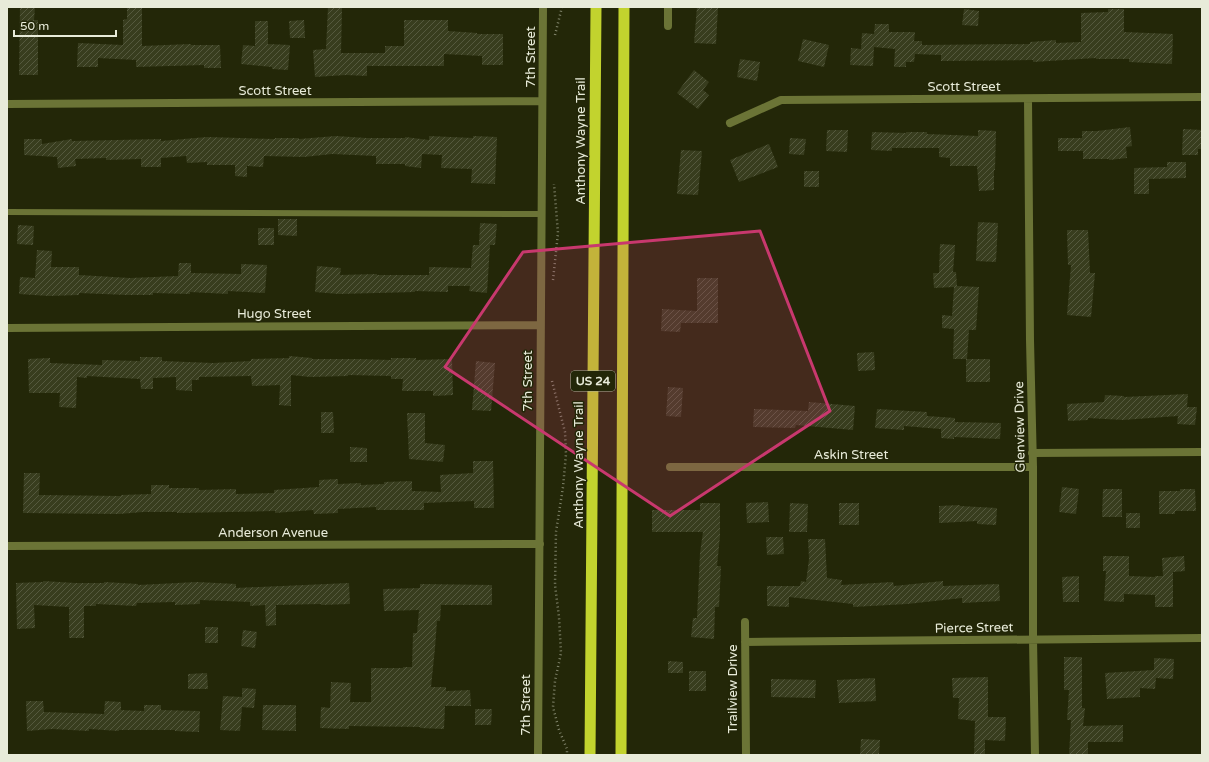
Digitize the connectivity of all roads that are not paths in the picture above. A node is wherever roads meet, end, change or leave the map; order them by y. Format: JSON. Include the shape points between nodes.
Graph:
{"nodes":[{"id":1,"x":543,"y":7,"type":"edge"},
{"id":2,"x":596,"y":7,"type":"edge"},
{"id":3,"x":624,"y":7,"type":"edge"},
{"id":4,"x":668,"y":7,"type":"edge"},
{"id":5,"x":668,"y":26,"type":"dead end"},
{"id":6,"x":1202,"y":97,"type":"edge"},
{"id":7,"x":1028,"y":99,"type":"junction"},
{"id":8,"x":542,"y":101,"type":"junction"},
{"id":9,"x":7,"y":104,"type":"edge"},
{"id":10,"x":730,"y":122,"type":"dead end"},
{"id":11,"x":7,"y":212,"type":"edge"},
{"id":12,"x":541,"y":214,"type":"junction"},
{"id":13,"x":540,"y":325,"type":"junction"},
{"id":14,"x":7,"y":328,"type":"edge"},
{"id":15,"x":1202,"y":452,"type":"edge"},
{"id":16,"x":1032,"y":453,"type":"junction"},
{"id":17,"x":670,"y":467,"type":"dead end"},
{"id":18,"x":1033,"y":467,"type":"junction"},
{"id":19,"x":540,"y":544,"type":"junction"},
{"id":20,"x":7,"y":546,"type":"edge"},
{"id":21,"x":745,"y":622,"type":"dead end"},
{"id":22,"x":1202,"y":638,"type":"edge"},
{"id":23,"x":1033,"y":639,"type":"junction"},
{"id":24,"x":745,"y":642,"type":"junction"},
{"id":25,"x":538,"y":755,"type":"edge"},
{"id":26,"x":590,"y":755,"type":"edge"},
{"id":27,"x":621,"y":755,"type":"edge"},
{"id":28,"x":746,"y":755,"type":"edge"},
{"id":29,"x":1035,"y":755,"type":"edge"}],
"edges":[{"from":1,"to":8,"type":"street","name":"7th Street"},
{"from":2,"to":26,"type":"highway","name":"Anthony Wayne Trail","number":"US 24"},
{"from":3,"to":27,"type":"highway","number":"US 24"},
{"from":4,"to":5,"type":"street"},
{"from":6,"to":7,"type":"street","name":"Scott Street"},
{"from":7,"to":10,"type":"street","name":"Scott Street","via":[[781,100]]},
{"from":7,"to":16,"type":"street","name":"Glenview Drive"},
{"from":8,"to":9,"type":"street","name":"Scott Street"},
{"from":8,"to":12,"type":"street","name":"7th Street"},
{"from":11,"to":12,"type":"lane"},
{"from":12,"to":13,"type":"street","name":"7th Street"},
{"from":13,"to":14,"type":"street","name":"Hugo Street"},
{"from":13,"to":19,"type":"street","name":"7th Street"},
{"from":15,"to":16,"type":"street"},
{"from":16,"to":18,"type":"street","name":"Glenview Drive"},
{"from":17,"to":18,"type":"street","name":"Askin Street"},
{"from":18,"to":23,"type":"street","name":"Glenview Drive"},
{"from":19,"to":20,"type":"street","name":"Anderson Avenue"},
{"from":19,"to":25,"type":"street","name":"7th Street"},
{"from":21,"to":24,"type":"street","name":"Trailview Drive"},
{"from":22,"to":23,"type":"street","name":"Pierce Street"},
{"from":23,"to":24,"type":"street","name":"Pierce Street"},
{"from":23,"to":29,"type":"street","name":"Glenview Drive"},
{"from":24,"to":28,"type":"street","name":"Trailview Drive"}]}
